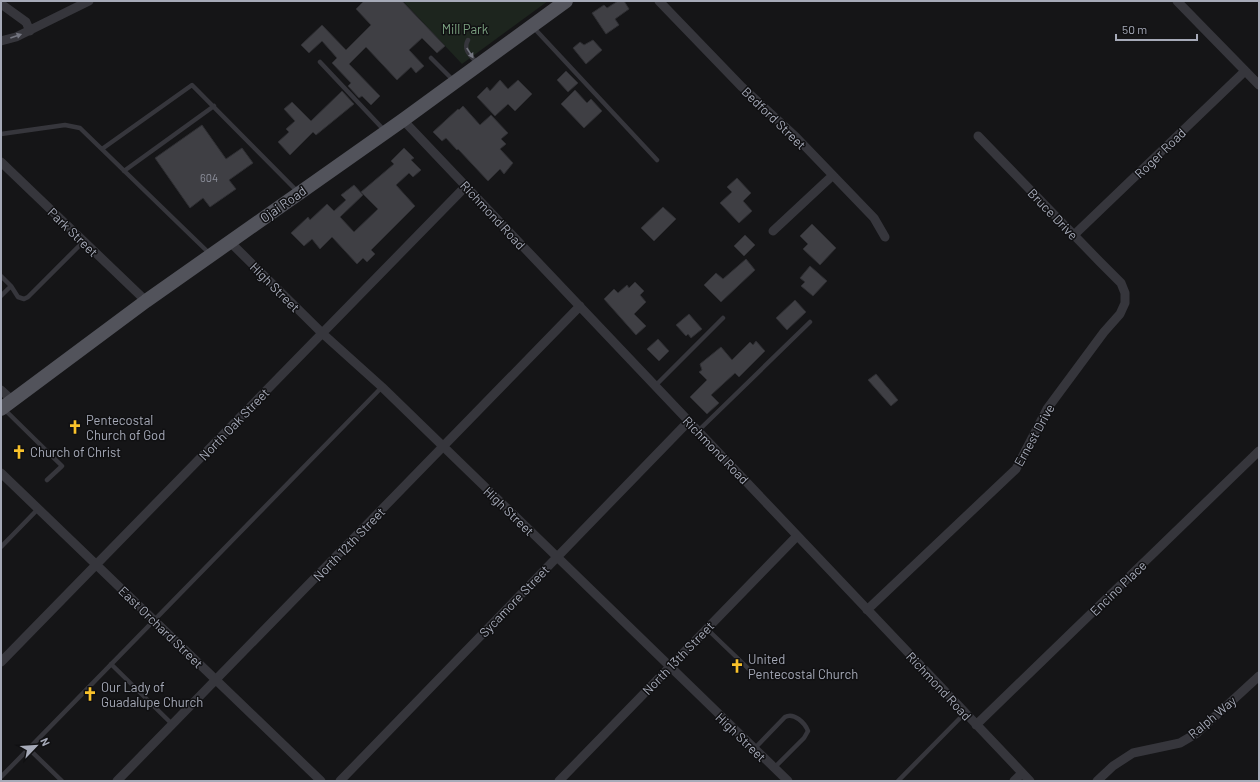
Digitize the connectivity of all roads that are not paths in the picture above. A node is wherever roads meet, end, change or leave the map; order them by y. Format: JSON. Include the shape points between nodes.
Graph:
{"nodes":[{"id":1,"x":89,"y":1,"type":"edge"},
{"id":2,"x":566,"y":1,"type":"edge"},
{"id":3,"x":659,"y":1,"type":"edge"},
{"id":4,"x":1177,"y":1,"type":"edge"},
{"id":5,"x":1,"y":4,"type":"edge"},
{"id":6,"x":532,"y":26,"type":"junction"},
{"id":7,"x":30,"y":31,"type":"junction"},
{"id":8,"x":468,"y":40,"type":"dead end"},
{"id":9,"x":1,"y":41,"type":"edge"},
{"id":10,"x":431,"y":58,"type":"dead end"},
{"id":11,"x":320,"y":62,"type":"dead end"},
{"id":12,"x":478,"y":64,"type":"junction"},
{"id":13,"x":1245,"y":71,"type":"junction"},
{"id":14,"x":454,"y":81,"type":"junction"},
{"id":15,"x":1259,"y":85,"type":"edge"},
{"id":16,"x":214,"y":106,"type":"junction"},
{"id":17,"x":403,"y":120,"type":"junction"},
{"id":18,"x":385,"y":132,"type":"junction"},
{"id":19,"x":1,"y":134,"type":"edge"},
{"id":20,"x":978,"y":136,"type":"dead end"},
{"id":21,"x":102,"y":150,"type":"junction"},
{"id":22,"x":657,"y":160,"type":"dead end"},
{"id":23,"x":1,"y":162,"type":"edge"},
{"id":24,"x":124,"y":171,"type":"junction"},
{"id":25,"x":832,"y":176,"type":"junction"},
{"id":26,"x":466,"y":186,"type":"junction"},
{"id":27,"x":298,"y":193,"type":"junction"},
{"id":28,"x":773,"y":231,"type":"dead end"},
{"id":29,"x":1074,"y":235,"type":"junction"},
{"id":30,"x":885,"y":237,"type":"dead end"},
{"id":31,"x":83,"y":242,"type":"junction"},
{"id":32,"x":230,"y":242,"type":"junction"},
{"id":33,"x":211,"y":255,"type":"junction"},
{"id":34,"x":1,"y":276,"type":"edge"},
{"id":35,"x":11,"y":286,"type":"junction"},
{"id":36,"x":1125,"y":293,"type":"joint"},
{"id":37,"x":1,"y":296,"type":"edge"},
{"id":38,"x":146,"y":301,"type":"junction"},
{"id":39,"x":580,"y":306,"type":"junction"},
{"id":40,"x":723,"y":318,"type":"dead end"},
{"id":41,"x":810,"y":322,"type":"dead end"},
{"id":42,"x":322,"y":333,"type":"junction"},
{"id":43,"x":655,"y":386,"type":"junction"},
{"id":44,"x":382,"y":387,"type":"junction"},
{"id":45,"x":1,"y":390,"type":"edge"},
{"id":46,"x":6,"y":406,"type":"edge"},
{"id":47,"x":688,"y":422,"type":"junction"},
{"id":48,"x":698,"y":431,"type":"junction"},
{"id":49,"x":443,"y":447,"type":"junction"},
{"id":50,"x":1259,"y":451,"type":"edge"},
{"id":51,"x":1,"y":473,"type":"edge"},
{"id":52,"x":47,"y":480,"type":"dead end"},
{"id":53,"x":38,"y":509,"type":"junction"},
{"id":54,"x":797,"y":536,"type":"junction"},
{"id":55,"x":1,"y":547,"type":"edge"},
{"id":56,"x":557,"y":557,"type":"junction"},
{"id":57,"x":96,"y":566,"type":"junction"},
{"id":58,"x":867,"y":610,"type":"junction"},
{"id":59,"x":155,"y":620,"type":"junction"},
{"id":60,"x":706,"y":628,"type":"junction"},
{"id":61,"x":1,"y":662,"type":"edge"},
{"id":62,"x":111,"y":664,"type":"junction"},
{"id":63,"x":670,"y":667,"type":"junction"},
{"id":64,"x":754,"y":674,"type":"dead end"},
{"id":65,"x":1259,"y":676,"type":"edge"},
{"id":66,"x":217,"y":680,"type":"junction"},
{"id":67,"x":965,"y":713,"type":"junction"},
{"id":68,"x":173,"y":725,"type":"junction"},
{"id":69,"x":976,"y":725,"type":"junction"},
{"id":70,"x":29,"y":749,"type":"junction"},
{"id":71,"x":754,"y":750,"type":"junction"},
{"id":72,"x":774,"y":768,"type":"junction"},
{"id":73,"x":1022,"y":773,"type":"junction"},
{"id":74,"x":1,"y":777,"type":"edge"},
{"id":75,"x":62,"y":781,"type":"edge"},
{"id":76,"x":118,"y":781,"type":"edge"},
{"id":77,"x":321,"y":781,"type":"edge"},
{"id":78,"x":340,"y":781,"type":"edge"},
{"id":79,"x":559,"y":781,"type":"edge"},
{"id":80,"x":788,"y":781,"type":"edge"},
{"id":81,"x":898,"y":781,"type":"edge"},
{"id":82,"x":1014,"y":781,"type":"edge"},
{"id":83,"x":1030,"y":781,"type":"edge"},
{"id":84,"x":1097,"y":781,"type":"edge"}],
"edges":[{"from":1,"to":7,"type":"street"},
{"from":2,"to":6,"type":"main road","name":"Ojai Road"},
{"from":3,"to":25,"type":"street","name":"Bedford Street"},
{"from":4,"to":13,"type":"street"},
{"from":5,"to":7,"type":"street","via":[[26,22]]},
{"from":6,"to":12,"type":"main road","name":"Ojai Road"},
{"from":6,"to":22,"type":"lane"},
{"from":9,"to":7,"type":"street","one_way":true},
{"from":8,"to":12,"type":"lane","one_way":true,"via":[[467,50]]},
{"from":10,"to":14,"type":"lane"},
{"from":11,"to":18,"type":"lane"},
{"from":12,"to":14,"type":"main road","name":"Ojai Road"},
{"from":13,"to":15,"type":"street"},
{"from":13,"to":29,"type":"street","name":"Roger Road"},
{"from":14,"to":17,"type":"main road","name":"Ojai Road"},
{"from":16,"to":21,"type":"lane","via":[[192,85]]},
{"from":16,"to":24,"type":"lane"},
{"from":16,"to":27,"type":"lane"},
{"from":17,"to":18,"type":"main road","name":"Ojai Road"},
{"from":17,"to":26,"type":"street","name":"Richmond Road"},
{"from":18,"to":27,"type":"main road","name":"Ojai Road"},
{"from":19,"to":21,"type":"lane","via":[[72,125],[80,128]]},
{"from":20,"to":29,"type":"street","name":"Bruce Drive"},
{"from":21,"to":24,"type":"lane"},
{"from":23,"to":31,"type":"street","name":"Park Street"},
{"from":24,"to":33,"type":"lane"},
{"from":25,"to":28,"type":"street"},
{"from":25,"to":30,"type":"street","name":"Bedford Street","via":[[874,218]]},
{"from":26,"to":39,"type":"street","name":"Richmond Road"},
{"from":26,"to":42,"type":"street","name":"North Oak Street"},
{"from":27,"to":32,"type":"main road","name":"Ojai Road"},
{"from":29,"to":36,"type":"street","name":"Bruce Drive","via":[[1112,272]]},
{"from":31,"to":35,"type":"lane","via":[[28,297],[18,297]]},
{"from":31,"to":38,"type":"street","name":"Park Street"},
{"from":32,"to":33,"type":"main road","name":"Ojai Road"},
{"from":32,"to":42,"type":"street","name":"High Street"},
{"from":33,"to":38,"type":"main road","name":"Ojai Road"},
{"from":34,"to":35,"type":"lane"},
{"from":35,"to":37,"type":"lane"},
{"from":36,"to":58,"type":"street","name":"Ernest Drive","via":[[1125,303],[1120,314],[1047,409],[1016,469]]},
{"from":38,"to":46,"type":"main road","name":"Ojai Road"},
{"from":39,"to":43,"type":"street","name":"Richmond Road"},
{"from":39,"to":49,"type":"street","name":"North 12th Street"},
{"from":40,"to":43,"type":"lane"},
{"from":41,"to":48,"type":"lane"},
{"from":42,"to":44,"type":"street","name":"High Street"},
{"from":42,"to":57,"type":"street","name":"North Oak Street"},
{"from":43,"to":47,"type":"street","name":"Richmond Road"},
{"from":44,"to":49,"type":"street","name":"High Street"},
{"from":44,"to":59,"type":"lane"},
{"from":45,"to":46,"type":"street"},
{"from":46,"to":52,"type":"lane","via":[[62,466]]},
{"from":47,"to":48,"type":"street","name":"Richmond Road"},
{"from":47,"to":56,"type":"street","name":"Sycamore Street"},
{"from":48,"to":54,"type":"street","name":"Richmond Road"},
{"from":49,"to":56,"type":"street","name":"High Street"},
{"from":49,"to":66,"type":"street","name":"North 12th Street"},
{"from":50,"to":69,"type":"street","name":"Encino Place"},
{"from":51,"to":53,"type":"street","name":"East Orchard Street"},
{"from":53,"to":55,"type":"lane"},
{"from":53,"to":57,"type":"street","name":"East Orchard Street"},
{"from":54,"to":58,"type":"street","name":"Richmond Road"},
{"from":54,"to":60,"type":"street","name":"North 13th Street"},
{"from":56,"to":63,"type":"street","name":"High Street"},
{"from":56,"to":78,"type":"street","name":"Sycamore Street"},
{"from":57,"to":59,"type":"street","name":"East Orchard Street"},
{"from":57,"to":61,"type":"street","name":"North Oak Street"},
{"from":58,"to":67,"type":"street","name":"Richmond Road"},
{"from":59,"to":62,"type":"lane"},
{"from":59,"to":66,"type":"street","name":"East Orchard Street"},
{"from":60,"to":63,"type":"street","name":"North 13th Street"},
{"from":60,"to":64,"type":"lane"},
{"from":62,"to":68,"type":"lane"},
{"from":62,"to":70,"type":"lane"},
{"from":63,"to":71,"type":"street","name":"High Street"},
{"from":63,"to":79,"type":"street","name":"North 13th Street"},
{"from":65,"to":84,"type":"street","name":"Ralph Way","via":[[1197,733],[1180,742],[1133,753]]},
{"from":66,"to":68,"type":"street","name":"North 12th Street"},
{"from":66,"to":77,"type":"street","name":"East Orchard Street"},
{"from":67,"to":69,"type":"street","name":"Richmond Road"},
{"from":67,"to":81,"type":"lane"},
{"from":68,"to":76,"type":"street","name":"North 12th Street"},
{"from":69,"to":73,"type":"street","name":"Richmond Road"},
{"from":70,"to":74,"type":"lane"},
{"from":70,"to":75,"type":"lane"},
{"from":71,"to":72,"type":"street","name":"High Street"},
{"from":71,"to":72,"type":"lane","via":[[789,715],[794,715],[808,731]]},
{"from":72,"to":80,"type":"street","name":"High Street"},
{"from":73,"to":82,"type":"street"},
{"from":73,"to":83,"type":"street","name":"Richmond Road"}]}
